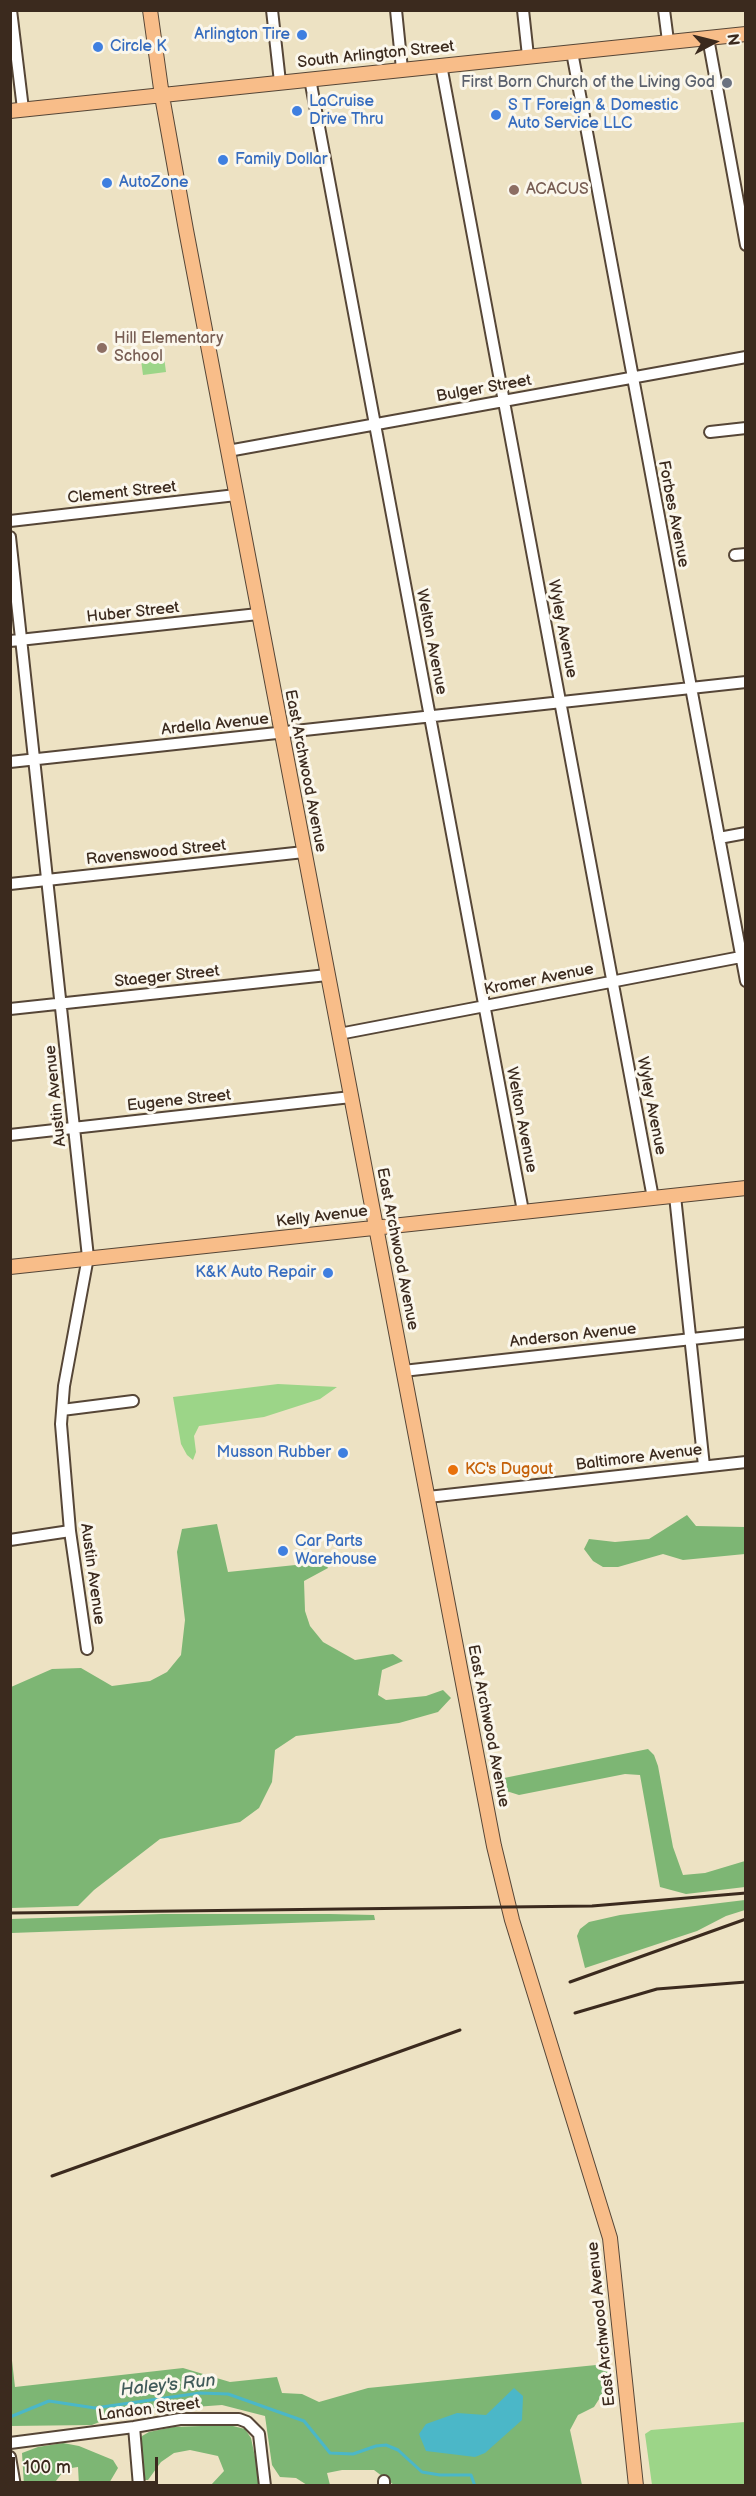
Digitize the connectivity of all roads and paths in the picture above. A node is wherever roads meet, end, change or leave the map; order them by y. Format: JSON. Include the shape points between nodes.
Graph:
{"nodes":[{"id":1,"x":11,"y":10,"type":"edge"},
{"id":2,"x":150,"y":10,"type":"edge"},
{"id":3,"x":272,"y":10,"type":"edge"},
{"id":4,"x":396,"y":10,"type":"edge"},
{"id":5,"x":523,"y":10,"type":"edge"},
{"id":6,"x":664,"y":10,"type":"edge"},
{"id":7,"x":746,"y":34,"type":"edge"},
{"id":8,"x":708,"y":38,"type":"junction"},
{"id":9,"x":668,"y":41,"type":"junction"},
{"id":10,"x":572,"y":52,"type":"junction"},
{"id":11,"x":528,"y":56,"type":"junction"},
{"id":12,"x":441,"y":65,"type":"junction"},
{"id":13,"x":402,"y":69,"type":"junction"},
{"id":14,"x":310,"y":79,"type":"junction"},
{"id":15,"x":280,"y":82,"type":"junction"},
{"id":16,"x":162,"y":96,"type":"junction"},
{"id":17,"x":17,"y":110,"type":"edge"},
{"id":18,"x":746,"y":245,"type":"edge"},
{"id":19,"x":746,"y":357,"type":"edge"},
{"id":20,"x":633,"y":378,"type":"junction"},
{"id":21,"x":504,"y":400,"type":"junction"},
{"id":22,"x":375,"y":423,"type":"junction"},
{"id":23,"x":746,"y":428,"type":"edge"},
{"id":24,"x":710,"y":432,"type":"dead end"},
{"id":25,"x":228,"y":451,"type":"junction"},
{"id":26,"x":236,"y":495,"type":"junction"},
{"id":27,"x":10,"y":521,"type":"edge"},
{"id":28,"x":10,"y":537,"type":"edge"},
{"id":29,"x":258,"y":614,"type":"junction"},
{"id":30,"x":16,"y":641,"type":"edge"},
{"id":31,"x":746,"y":682,"type":"edge"},
{"id":32,"x":691,"y":688,"type":"junction"},
{"id":33,"x":560,"y":703,"type":"junction"},
{"id":34,"x":430,"y":717,"type":"junction"},
{"id":35,"x":280,"y":733,"type":"junction"},
{"id":36,"x":34,"y":759,"type":"junction"},
{"id":37,"x":10,"y":762,"type":"edge"},
{"id":38,"x":746,"y":833,"type":"edge"},
{"id":39,"x":719,"y":838,"type":"junction"},
{"id":40,"x":304,"y":852,"type":"junction"},
{"id":41,"x":47,"y":880,"type":"junction"},
{"id":42,"x":10,"y":884,"type":"edge"},
{"id":43,"x":743,"y":957,"type":"edge"},
{"id":44,"x":327,"y":975,"type":"junction"},
{"id":45,"x":612,"y":981,"type":"junction"},
{"id":46,"x":746,"y":981,"type":"edge"},
{"id":47,"x":62,"y":1004,"type":"junction"},
{"id":48,"x":484,"y":1006,"type":"junction"},
{"id":49,"x":10,"y":1009,"type":"edge"},
{"id":50,"x":339,"y":1034,"type":"junction"},
{"id":51,"x":351,"y":1097,"type":"junction"},
{"id":52,"x":75,"y":1127,"type":"junction"},
{"id":53,"x":10,"y":1135,"type":"edge"},
{"id":54,"x":746,"y":1188,"type":"edge"},
{"id":55,"x":675,"y":1196,"type":"junction"},
{"id":56,"x":653,"y":1198,"type":"junction"},
{"id":57,"x":523,"y":1211,"type":"junction"},
{"id":58,"x":376,"y":1227,"type":"junction"},
{"id":59,"x":88,"y":1257,"type":"junction"},
{"id":60,"x":10,"y":1267,"type":"edge"},
{"id":61,"x":746,"y":1333,"type":"edge"},
{"id":62,"x":691,"y":1340,"type":"junction"},
{"id":63,"x":403,"y":1371,"type":"junction"},
{"id":64,"x":133,"y":1401,"type":"dead end"},
{"id":65,"x":62,"y":1410,"type":"junction"},
{"id":66,"x":746,"y":1462,"type":"edge"},
{"id":67,"x":704,"y":1466,"type":"junction"},
{"id":68,"x":428,"y":1497,"type":"junction"},
{"id":69,"x":70,"y":1531,"type":"junction"},
{"id":70,"x":10,"y":1540,"type":"edge"},
{"id":71,"x":87,"y":1649,"type":"dead end"},
{"id":72,"x":134,"y":2427,"type":"junction"},
{"id":73,"x":10,"y":2444,"type":"edge"},
{"id":74,"x":10,"y":2457,"type":"edge"},
{"id":75,"x":15,"y":2486,"type":"edge"},
{"id":76,"x":139,"y":2486,"type":"edge"},
{"id":77,"x":265,"y":2486,"type":"edge"},
{"id":78,"x":636,"y":2486,"type":"edge"}],
"edges":[{"from":1,"to":17,"type":"street"},
{"from":2,"to":16,"type":"main road","name":"East Archwood Avenue"},
{"from":3,"to":15,"type":"street"},
{"from":4,"to":13,"type":"street"},
{"from":5,"to":11,"type":"street"},
{"from":6,"to":9,"type":"street"},
{"from":7,"to":8,"type":"main road","name":"South Arlington Street"},
{"from":8,"to":9,"type":"main road","name":"South Arlington Street"},
{"from":8,"to":18,"type":"street"},
{"from":9,"to":10,"type":"main road","name":"South Arlington Street"},
{"from":10,"to":11,"type":"main road","name":"South Arlington Street"},
{"from":10,"to":20,"type":"street","name":"Forbes Avenue"},
{"from":11,"to":12,"type":"main road","name":"South Arlington Street"},
{"from":12,"to":13,"type":"main road","name":"South Arlington Street"},
{"from":12,"to":21,"type":"street","name":"Wyley Avenue"},
{"from":13,"to":14,"type":"main road","name":"South Arlington Street"},
{"from":14,"to":15,"type":"main road","name":"South Arlington Street"},
{"from":14,"to":22,"type":"street","name":"Welton Avenue"},
{"from":15,"to":16,"type":"main road","name":"South Arlington Street"},
{"from":16,"to":17,"type":"main road","name":"South Arlington Street"},
{"from":16,"to":25,"type":"main road","name":"East Archwood Avenue"},
{"from":19,"to":20,"type":"street","name":"Bulger Street"},
{"from":20,"to":21,"type":"street","name":"Bulger Street"},
{"from":20,"to":32,"type":"street","name":"Forbes Avenue"},
{"from":21,"to":22,"type":"street","name":"Bulger Street"},
{"from":21,"to":33,"type":"street","name":"Wyley Avenue"},
{"from":22,"to":25,"type":"street","name":"Bulger Street"},
{"from":22,"to":34,"type":"street","name":"Welton Avenue"},
{"from":23,"to":24,"type":"street"},
{"from":25,"to":26,"type":"main road","name":"East Archwood Avenue"},
{"from":26,"to":27,"type":"street","name":"Clement Street"},
{"from":26,"to":29,"type":"main road","name":"East Archwood Avenue"},
{"from":28,"to":30,"type":"street","name":"Austin Avenue"},
{"from":29,"to":30,"type":"street","name":"Huber Street"},
{"from":29,"to":35,"type":"main road","name":"East Archwood Avenue"},
{"from":30,"to":36,"type":"street","name":"Austin Avenue"},
{"from":31,"to":32,"type":"street","name":"Ardella Avenue"},
{"from":32,"to":33,"type":"street","name":"Ardella Avenue"},
{"from":32,"to":39,"type":"street","name":"Forbes Avenue"},
{"from":33,"to":34,"type":"street","name":"Ardella Avenue"},
{"from":33,"to":45,"type":"street","name":"Wyley Avenue"},
{"from":34,"to":35,"type":"street","name":"Ardella Avenue"},
{"from":34,"to":48,"type":"street","name":"Welton Avenue"},
{"from":35,"to":36,"type":"street","name":"Ardella Avenue"},
{"from":35,"to":40,"type":"main road","name":"East Archwood Avenue"},
{"from":36,"to":37,"type":"street","name":"Ardella Avenue"},
{"from":36,"to":41,"type":"street","name":"Austin Avenue"},
{"from":38,"to":39,"type":"street"},
{"from":39,"to":43,"type":"street","name":"Forbes Avenue"},
{"from":40,"to":41,"type":"street","name":"Ravenswood Street"},
{"from":40,"to":44,"type":"main road","name":"East Archwood Avenue"},
{"from":41,"to":42,"type":"street","name":"Ravenswood Street"},
{"from":41,"to":47,"type":"street","name":"Austin Avenue"},
{"from":43,"to":45,"type":"street","name":"Kromer Avenue"},
{"from":43,"to":46,"type":"street","name":"Forbes Avenue"},
{"from":44,"to":47,"type":"street","name":"Staeger Street"},
{"from":44,"to":50,"type":"main road","name":"East Archwood Avenue"},
{"from":45,"to":48,"type":"street","name":"Kromer Avenue"},
{"from":45,"to":56,"type":"street","name":"Wyley Avenue"},
{"from":47,"to":49,"type":"street","name":"Staeger Street"},
{"from":47,"to":52,"type":"street","name":"Austin Avenue"},
{"from":48,"to":50,"type":"street","name":"Kromer Avenue"},
{"from":48,"to":57,"type":"street","name":"Welton Avenue"},
{"from":50,"to":51,"type":"main road","name":"East Archwood Avenue"},
{"from":51,"to":52,"type":"street","name":"Eugene Street"},
{"from":51,"to":58,"type":"main road","name":"East Archwood Avenue"},
{"from":52,"to":53,"type":"street","name":"Eugene Street"},
{"from":52,"to":59,"type":"street","name":"Austin Avenue"},
{"from":54,"to":55,"type":"main road","name":"Kelly Avenue"},
{"from":55,"to":56,"type":"main road","name":"Kelly Avenue"},
{"from":55,"to":62,"type":"street"},
{"from":56,"to":57,"type":"main road","name":"Kelly Avenue"},
{"from":57,"to":58,"type":"main road","name":"Kelly Avenue"},
{"from":58,"to":59,"type":"main road","name":"Kelly Avenue"},
{"from":58,"to":63,"type":"main road","name":"East Archwood Avenue"},
{"from":59,"to":60,"type":"main road","name":"Kelly Avenue"},
{"from":59,"to":65,"type":"street","name":"Austin Avenue"},
{"from":61,"to":62,"type":"street","name":"Anderson Avenue"},
{"from":62,"to":63,"type":"street","name":"Anderson Avenue"},
{"from":62,"to":67,"type":"street"},
{"from":63,"to":68,"type":"main road","name":"East Archwood Avenue"},
{"from":64,"to":65,"type":"street"},
{"from":65,"to":69,"type":"street","name":"Austin Avenue"},
{"from":66,"to":67,"type":"street","name":"Baltimore Avenue"},
{"from":67,"to":68,"type":"street","name":"Baltimore Avenue"},
{"from":68,"to":78,"type":"main road","name":"East Archwood Avenue","via":[[499,1868],[610,2238]]},
{"from":69,"to":70,"type":"street"},
{"from":69,"to":71,"type":"street","name":"Austin Avenue"},
{"from":72,"to":73,"type":"street","name":"Landon Street"},
{"from":72,"to":76,"type":"street"},
{"from":72,"to":77,"type":"street","name":"Landon Street","via":[[180,2419],[239,2419],[254,2427],[260,2436]]},
{"from":74,"to":75,"type":"street"}]}
